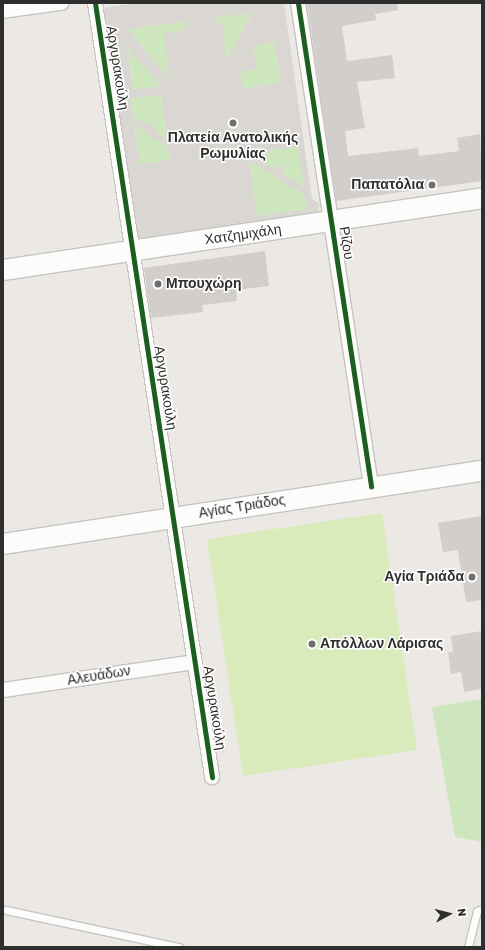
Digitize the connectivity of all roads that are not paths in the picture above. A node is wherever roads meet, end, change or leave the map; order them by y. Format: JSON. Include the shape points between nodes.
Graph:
{"nodes":[{"id":1,"x":61,"y":3,"type":"edge"},
{"id":2,"x":95,"y":3,"type":"edge"},
{"id":3,"x":298,"y":3,"type":"edge"},
{"id":4,"x":3,"y":11,"type":"edge"},
{"id":5,"x":482,"y":198,"type":"edge"},
{"id":6,"x":331,"y":222,"type":"junction"},
{"id":7,"x":132,"y":251,"type":"junction"},
{"id":8,"x":3,"y":270,"type":"edge"},
{"id":9,"x":482,"y":471,"type":"edge"},
{"id":10,"x":371,"y":487,"type":"junction"},
{"id":11,"x":172,"y":518,"type":"junction"},
{"id":12,"x":3,"y":544,"type":"edge"},
{"id":13,"x":194,"y":662,"type":"junction"},
{"id":14,"x":3,"y":690,"type":"edge"},
{"id":15,"x":212,"y":777,"type":"dead end"},
{"id":16,"x":482,"y":909,"type":"edge"},
{"id":17,"x":6,"y":910,"type":"dead end"},
{"id":18,"x":176,"y":947,"type":"edge"},
{"id":19,"x":468,"y":947,"type":"edge"}],
"edges":[{"from":1,"to":4,"type":"street"},
{"from":2,"to":7,"type":"street","name":"Αργυρακούλη"},
{"from":3,"to":6,"type":"street","name":"Ρίζου"},
{"from":5,"to":6,"type":"street","name":"Χατζημιχάλη"},
{"from":6,"to":7,"type":"street","name":"Χατζημιχάλη"},
{"from":6,"to":10,"type":"street","name":"Ρίζου"},
{"from":7,"to":8,"type":"street","name":"Χατζημιχάλη"},
{"from":7,"to":11,"type":"street","name":"Αργυρακούλη"},
{"from":9,"to":10,"type":"street","name":"Αγίας Τριάδος"},
{"from":10,"to":11,"type":"street","name":"Αγίας Τριάδος"},
{"from":11,"to":12,"type":"street","name":"Αγίας Τριάδος"},
{"from":11,"to":13,"type":"street","name":"Αργυρακούλη"},
{"from":13,"to":14,"type":"street","name":"Αλευάδων"},
{"from":13,"to":15,"type":"street","name":"Αργυρακούλη"},
{"from":16,"to":19,"type":"lane","via":[[477,911]]},
{"from":17,"to":18,"type":"lane"}]}
